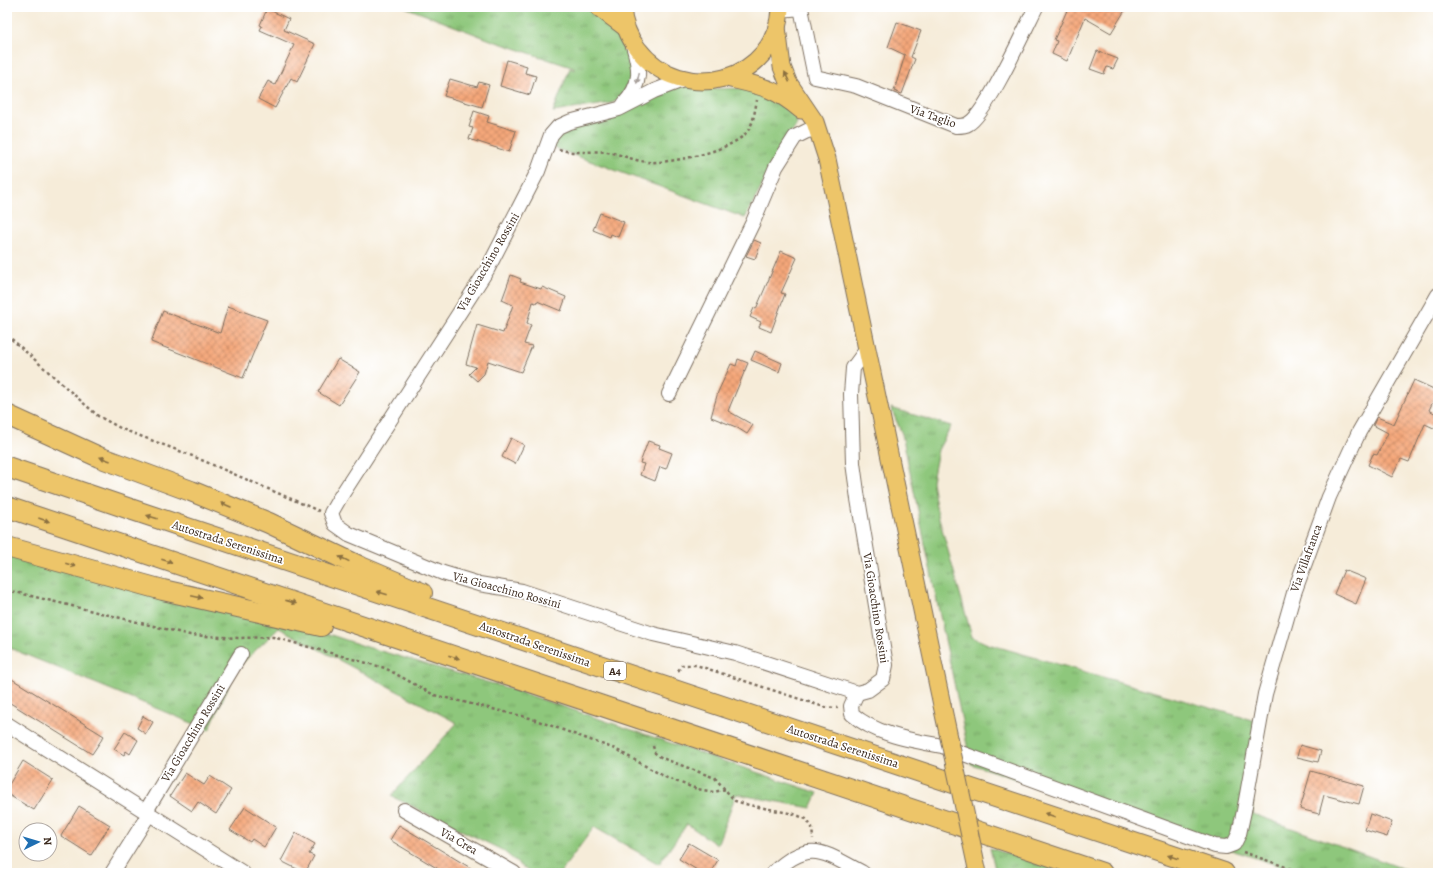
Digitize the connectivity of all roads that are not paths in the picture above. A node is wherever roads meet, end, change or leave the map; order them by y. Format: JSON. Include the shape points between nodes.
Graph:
{"nodes":[{"id":1,"x":598,"y":7,"type":"edge"},
{"id":2,"x":622,"y":7,"type":"edge"},
{"id":3,"x":1036,"y":7,"type":"edge"},
{"id":4,"x":779,"y":15,"type":"edge"},
{"id":5,"x":629,"y":35,"type":"junction"},
{"id":6,"x":727,"y":78,"type":"junction"},
{"id":7,"x":683,"y":80,"type":"junction"},
{"id":8,"x":619,"y":109,"type":"junction"},
{"id":9,"x":816,"y":125,"type":"junction"},
{"id":10,"x":1438,"y":295,"type":"edge"},
{"id":11,"x":867,"y":350,"type":"junction"},
{"id":12,"x":669,"y":394,"type":"dead end"},
{"id":13,"x":7,"y":416,"type":"edge"},
{"id":14,"x":7,"y":467,"type":"edge"},
{"id":15,"x":7,"y":507,"type":"edge"},
{"id":16,"x":7,"y":547,"type":"edge"},
{"id":17,"x":431,"y":649,"type":"junction"},
{"id":18,"x":240,"y":654,"type":"dead end"},
{"id":19,"x":857,"y":693,"type":"junction"},
{"id":20,"x":7,"y":724,"type":"edge"},
{"id":21,"x":1025,"y":807,"type":"junction"},
{"id":22,"x":404,"y":810,"type":"dead end"},
{"id":23,"x":147,"y":812,"type":"junction"},
{"id":24,"x":239,"y":872,"type":"edge"},
{"id":25,"x":112,"y":873,"type":"edge"},
{"id":26,"x":514,"y":873,"type":"edge"},
{"id":27,"x":773,"y":873,"type":"edge"},
{"id":28,"x":863,"y":873,"type":"edge"},
{"id":29,"x":978,"y":873,"type":"edge"},
{"id":30,"x":1102,"y":873,"type":"edge"},
{"id":31,"x":1224,"y":873,"type":"edge"}],
"edges":[{"from":1,"to":5,"type":"main road"},
{"from":2,"to":5,"type":"main road"},
{"from":3,"to":4,"type":"street","name":"Via Taglio","via":[[1011,59],[978,115],[968,125],[956,126],[856,86],[815,77],[801,8]]},
{"from":4,"to":6,"type":"main road","via":[[769,44],[758,58],[744,70]]},
{"from":9,"to":4,"type":"main road","one_way":true,"via":[[788,82],[782,68]]},
{"from":5,"to":7,"type":"main road","via":[[646,59],[663,72]]},
{"from":5,"to":8,"type":"street","one_way":true,"via":[[639,64],[638,78],[633,93]]},
{"from":6,"to":7,"type":"main road","via":[[705,82]]},
{"from":6,"to":9,"type":"main road","via":[[762,86],[784,96]]},
{"from":7,"to":8,"type":"street","name":"Via Gioacchino Rossini"},
{"from":8,"to":19,"type":"street","name":"Via Gioacchino Rossini","via":[[558,126],[550,135],[538,171],[487,270],[331,513],[335,524],[349,534],[443,573],[479,584],[522,591],[653,634],[735,653]]},
{"from":9,"to":11,"type":"main road","via":[[827,159]]},
{"from":9,"to":12,"type":"street","via":[[795,137],[776,168],[753,222]]},
{"from":10,"to":19,"type":"street","name":"Via Villafranca","via":[[1359,432],[1329,497],[1294,593],[1265,694],[1244,811],[1234,844],[1226,847],[1215,846],[942,746],[902,739],[860,721],[852,714]]},
{"from":11,"to":19,"type":"street","name":"Via Gioacchino Rossini","via":[[854,368],[851,394],[852,448],[886,665],[883,679],[868,690]]},
{"from":11,"to":29,"type":"main road","bridge":true},
{"from":21,"to":13,"type":"highway","one_way":true,"via":[[924,763],[408,588],[269,523],[191,490],[99,457]]},
{"from":21,"to":14,"type":"highway","name":"Autostrada Serenissima","number":"A4","one_way":true},
{"from":15,"to":17,"type":"highway","one_way":true},
{"from":16,"to":17,"type":"highway","one_way":true,"via":[[162,590],[310,622],[346,634]]},
{"from":17,"to":30,"type":"highway","one_way":true},
{"from":18,"to":23,"type":"street","name":"Via Gioacchino Rossini"},
{"from":20,"to":23,"type":"street"},
{"from":31,"to":21,"type":"highway","name":"Autostrada Serenissima","number":"A4","one_way":true},
{"from":22,"to":26,"type":"street","name":"Via Crea"},
{"from":23,"to":24,"type":"street"},
{"from":23,"to":25,"type":"street","name":"Via Gioacchino Rossini"},
{"from":27,"to":28,"type":"street","via":[[796,854],[813,852],[830,856]]}]}
